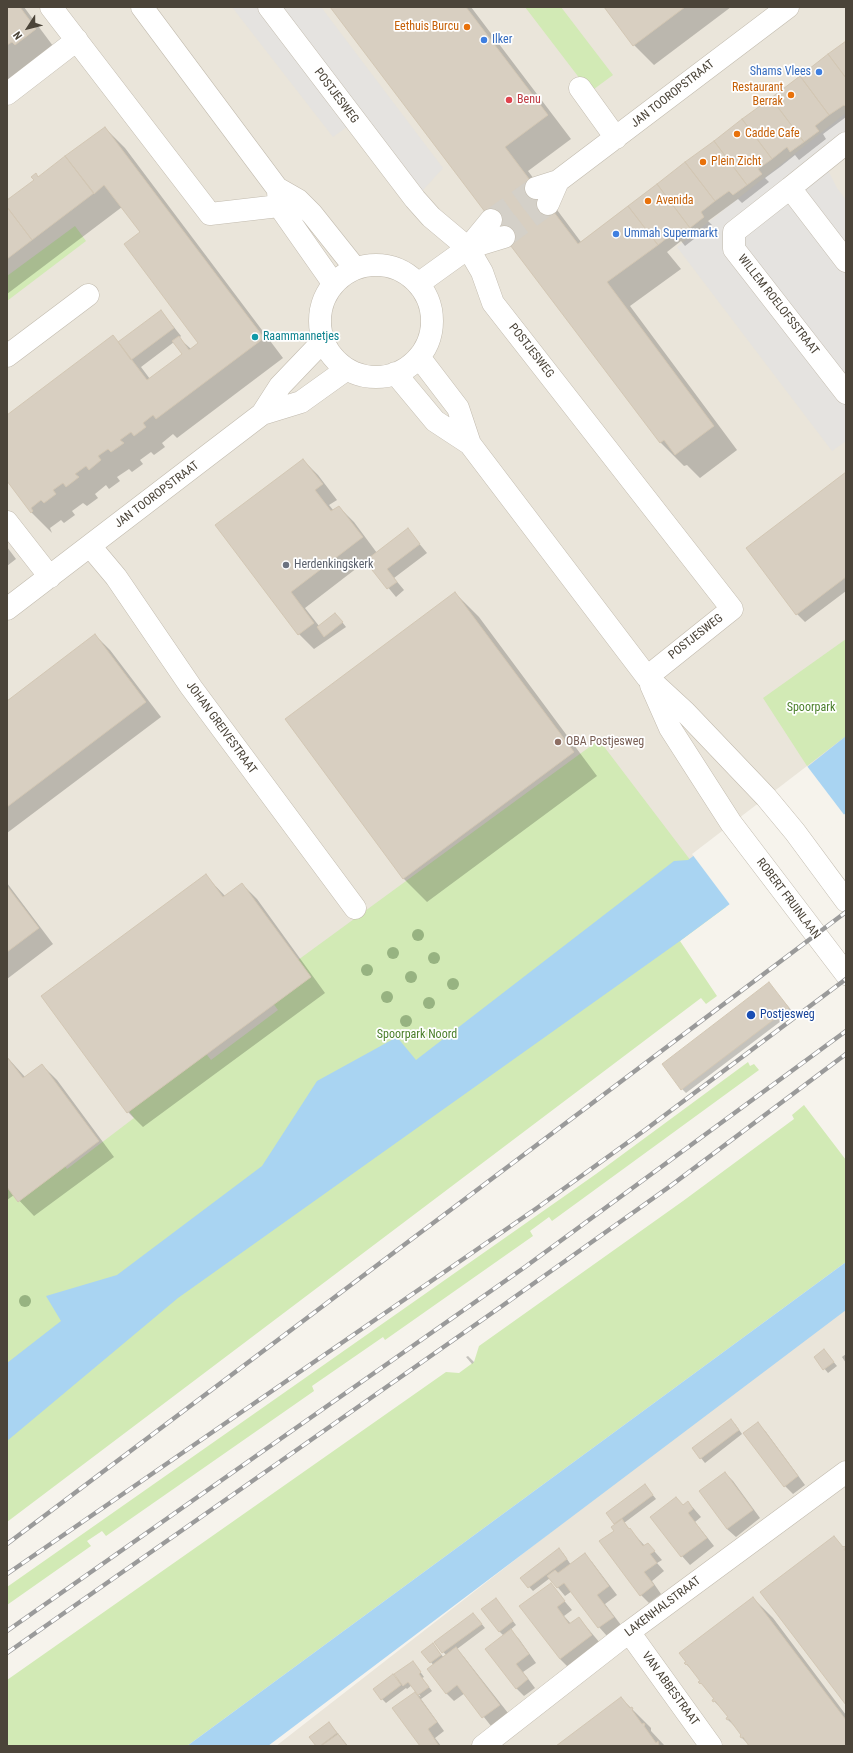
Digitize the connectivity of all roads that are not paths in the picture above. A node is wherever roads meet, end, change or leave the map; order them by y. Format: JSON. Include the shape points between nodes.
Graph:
{"nodes":[{"id":1,"x":51,"y":7,"type":"edge"},
{"id":2,"x":142,"y":7,"type":"edge"},
{"id":3,"x":270,"y":7,"type":"edge"},
{"id":4,"x":788,"y":7,"type":"edge"},
{"id":5,"x":77,"y":40,"type":"junction"},
{"id":6,"x":580,"y":88,"type":"dead end"},
{"id":7,"x":7,"y":94,"type":"edge"},
{"id":8,"x":616,"y":138,"type":"junction"},
{"id":9,"x":846,"y":144,"type":"edge"},
{"id":10,"x":790,"y":188,"type":"junction"},
{"id":11,"x":542,"y":196,"type":"tunnel mouth"},
{"id":12,"x":278,"y":197,"type":"junction"},
{"id":13,"x":498,"y":229,"type":"tunnel mouth"},
{"id":14,"x":468,"y":248,"type":"junction"},
{"id":15,"x":846,"y":261,"type":"edge"},
{"id":16,"x":355,"y":268,"type":"junction"},
{"id":17,"x":333,"y":283,"type":"junction"},
{"id":18,"x":418,"y":284,"type":"junction"},
{"id":19,"x":88,"y":295,"type":"dead end"},
{"id":20,"x":323,"y":341,"type":"junction"},
{"id":21,"x":7,"y":356,"type":"edge"},
{"id":22,"x":419,"y":357,"type":"junction"},
{"id":23,"x":347,"y":369,"type":"junction"},
{"id":24,"x":396,"y":373,"type":"junction"},
{"id":25,"x":846,"y":393,"type":"edge"},
{"id":26,"x":262,"y":414,"type":"junction"},
{"id":27,"x":470,"y":444,"type":"junction"},
{"id":28,"x":7,"y":522,"type":"edge"},
{"id":29,"x":90,"y":546,"type":"junction"},
{"id":30,"x":50,"y":576,"type":"junction"},
{"id":31,"x":7,"y":609,"type":"edge"},
{"id":32,"x":647,"y":677,"type":"junction"},
{"id":33,"x":846,"y":900,"type":"edge"},
{"id":34,"x":355,"y":908,"type":"dead end"},
{"id":35,"x":846,"y":974,"type":"edge"},
{"id":36,"x":844,"y":1477,"type":"edge"},
{"id":37,"x":629,"y":1632,"type":"junction"},
{"id":38,"x":483,"y":1746,"type":"edge"},
{"id":39,"x":712,"y":1746,"type":"edge"}],
"edges":[{"from":1,"to":5,"type":"street"},
{"from":2,"to":12,"type":"street"},
{"from":3,"to":14,"type":"street","name":"POSTJESWEG","via":[[415,199],[431,217]]},
{"from":4,"to":8,"type":"street","name":"JAN TOOROPSTRAAT"},
{"from":5,"to":7,"type":"street"},
{"from":5,"to":12,"type":"street","via":[[210,214]]},
{"from":6,"to":8,"type":"street"},
{"from":8,"to":11,"type":"street","name":"JAN TOOROPSTRAAT"},
{"from":9,"to":10,"type":"street","name":"WILLEM ROELOFSSTRAAT"},
{"from":10,"to":15,"type":"street"},
{"from":10,"to":25,"type":"street","name":"WILLEM ROELOFSSTRAAT","via":[[734,232],[734,249]]},
{"from":12,"to":16,"type":"street","via":[[298,200]]},
{"from":12,"to":17,"type":"street"},
{"from":13,"to":14,"type":"street"},
{"from":14,"to":18,"type":"street"},
{"from":14,"to":32,"type":"street","name":"POSTJESWEG","via":[[482,272],[493,303],[732,609]]},
{"from":16,"to":17,"type":"street"},
{"from":16,"to":18,"type":"street","via":[[369,264],[389,266],[408,274]]},
{"from":17,"to":20,"type":"street","via":[[320,310],[319,326]]},
{"from":18,"to":22,"type":"street","via":[[428,301],[432,320],[431,334]]},
{"from":19,"to":21,"type":"street"},
{"from":20,"to":23,"type":"street","via":[[333,357]]},
{"from":20,"to":26,"type":"street","name":"JAN TOOROPSTRAAT","via":[[280,386]]},
{"from":22,"to":24,"type":"street"},
{"from":22,"to":27,"type":"street","via":[[458,408]]},
{"from":23,"to":24,"type":"street","via":[[375,377]]},
{"from":23,"to":26,"type":"street","name":"JAN TOOROPSTRAAT","via":[[301,402]]},
{"from":24,"to":27,"type":"street","via":[[435,421]]},
{"from":26,"to":29,"type":"street","name":"JAN TOOROPSTRAAT"},
{"from":27,"to":32,"type":"street"},
{"from":28,"to":30,"type":"street"},
{"from":29,"to":30,"type":"street","name":"JAN TOOROPSTRAAT"},
{"from":29,"to":34,"type":"street","name":"JOHAN GREIVESTRAAT","via":[[116,577],[191,688]]},
{"from":30,"to":31,"type":"street","name":"JAN TOOROPSTRAAT"},
{"from":32,"to":33,"type":"street","via":[[685,712],[766,797]]},
{"from":32,"to":35,"type":"street","name":"ROBERT FRUINLAAN","via":[[670,728],[731,823]]},
{"from":36,"to":37,"type":"street","name":"LAKENHALSTRAAT"},
{"from":37,"to":38,"type":"street","name":"LAKENHALSTRAAT"},
{"from":37,"to":39,"type":"street","name":"VAN ABBESTRAAT"}]}
